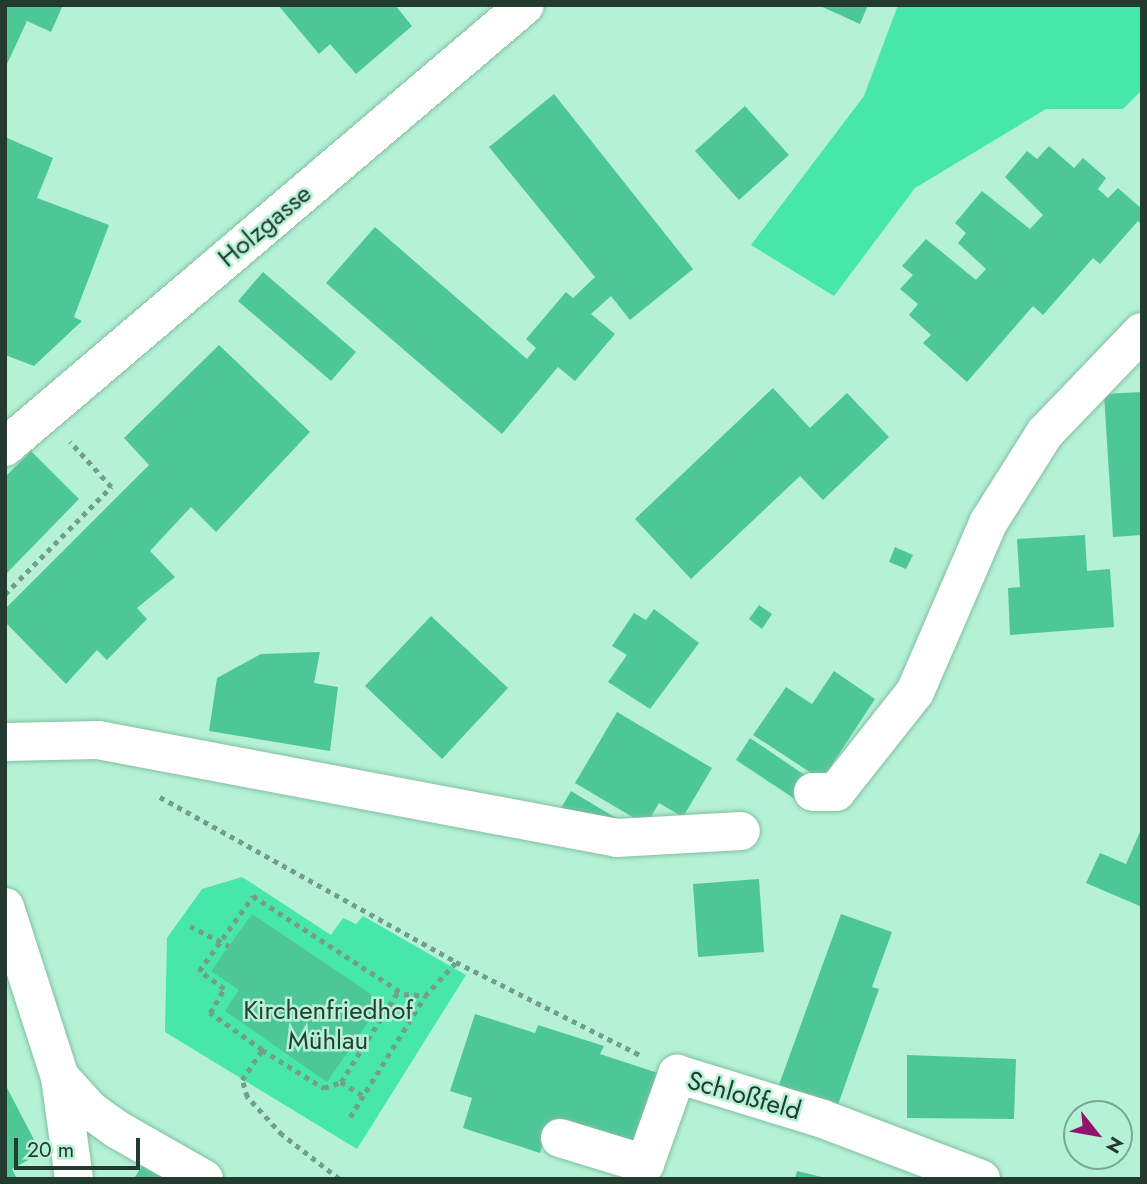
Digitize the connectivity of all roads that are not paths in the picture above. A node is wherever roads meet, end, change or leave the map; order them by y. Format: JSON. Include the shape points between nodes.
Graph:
{"nodes":[{"id":1,"x":525,"y":5,"type":"edge"},
{"id":2,"x":1142,"y":332,"type":"edge"},
{"id":3,"x":5,"y":447,"type":"edge"},
{"id":4,"x":5,"y":742,"type":"edge"},
{"id":5,"x":813,"y":792,"type":"dead end"},
{"id":6,"x":741,"y":831,"type":"dead end"},
{"id":7,"x":5,"y":907,"type":"edge"},
{"id":8,"x":60,"y":1077,"type":"junction"},
{"id":9,"x":560,"y":1138,"type":"dead end"},
{"id":10,"x":74,"y":1179,"type":"edge"},
{"id":11,"x":204,"y":1179,"type":"edge"},
{"id":12,"x":981,"y":1179,"type":"edge"}],
"edges":[{"from":1,"to":3,"type":"street","name":"Holzgasse"},
{"from":2,"to":5,"type":"street","via":[[1045,433],[988,523],[915,692],[836,792]]},
{"from":4,"to":6,"type":"street","via":[[98,740],[617,838]]},
{"from":7,"to":8,"type":"street"},
{"from":8,"to":10,"type":"street"},
{"from":8,"to":11,"type":"street","via":[[90,1110],[118,1130]]},
{"from":9,"to":12,"type":"street","name":"Schloßfeld","via":[[645,1164],[677,1074],[824,1119]]}]}
